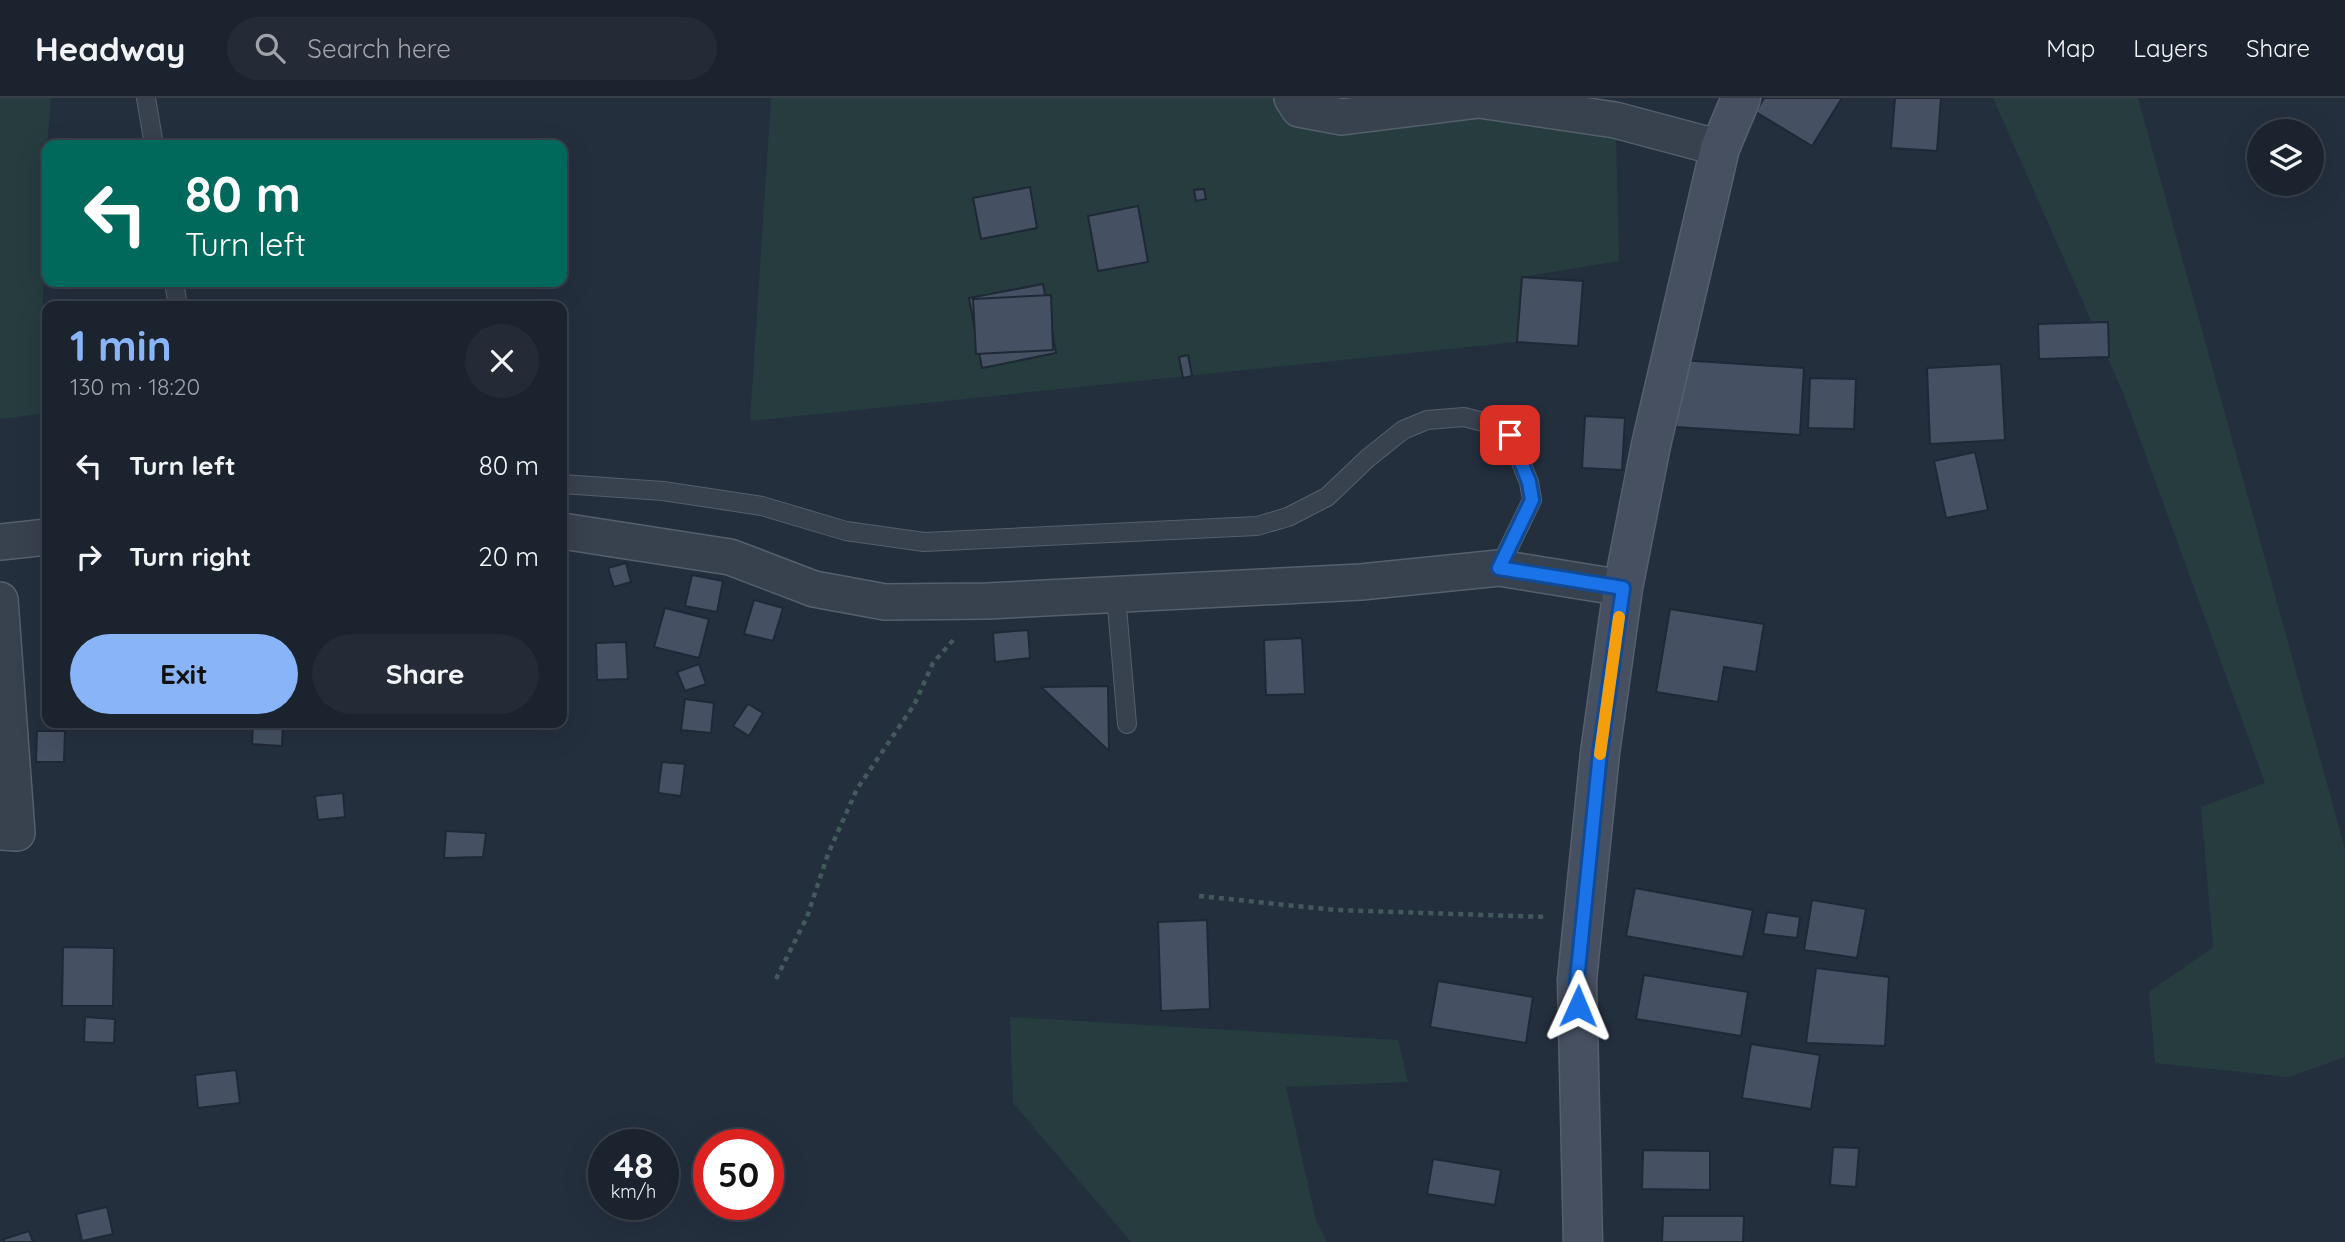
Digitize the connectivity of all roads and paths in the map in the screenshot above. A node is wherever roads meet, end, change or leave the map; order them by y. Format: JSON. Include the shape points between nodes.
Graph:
{"nodes":[{"id":1,"x":146,"y":98,"type":"edge"},
{"id":2,"x":1292,"y":98,"type":"edge"},
{"id":3,"x":1741,"y":98,"type":"edge"},
{"id":4,"x":153,"y":140,"type":"edge"},
{"id":5,"x":1720,"y":148,"type":"junction"},
{"id":6,"x":567,"y":484,"type":"edge"},
{"id":7,"x":567,"y":532,"type":"edge"},
{"id":8,"x":42,"y":538,"type":"edge"},
{"id":9,"x":0,"y":542,"type":"edge"},
{"id":10,"x":1499,"y":568,"type":"junction"},
{"id":11,"x":1623,"y":588,"type":"junction"},
{"id":12,"x":1116,"y":594,"type":"junction"},
{"id":13,"x":0,"y":600,"type":"edge"},
{"id":14,"x":986,"y":601,"type":"junction"},
{"id":15,"x":1127,"y":724,"type":"dead end"},
{"id":16,"x":0,"y":832,"type":"edge"},
{"id":17,"x":1199,"y":896,"type":"dead end"},
{"id":18,"x":1549,"y":917,"type":"dead end"},
{"id":19,"x":776,"y":979,"type":"dead end"},
{"id":20,"x":1583,"y":1242,"type":"edge"}],
"edges":[{"from":1,"to":4,"type":"lane"},
{"from":2,"to":5,"type":"street","via":[[1299,109],[1342,117],[1479,100],[1615,120]]},
{"from":3,"to":5,"type":"main road"},
{"from":5,"to":11,"type":"main road"},
{"from":6,"to":10,"type":"lane","via":[[663,491],[761,506],[846,530],[924,541],[1257,526],[1288,517],[1327,497],[1404,430],[1427,421],[1464,417],[1510,435],[1529,482],[1532,500]]},
{"from":7,"to":14,"type":"street","via":[[730,557],[814,589],[885,602]]},
{"from":8,"to":9,"type":"street"},
{"from":10,"to":11,"type":"street"},
{"from":10,"to":12,"type":"street","via":[[1361,582]]},
{"from":11,"to":20,"type":"main road","via":[[1600,753],[1577,980]]},
{"from":12,"to":14,"type":"street"},
{"from":12,"to":15,"type":"lane"},
{"from":13,"to":16,"type":"street","via":[[17,833]]},
{"from":14,"to":19,"type":"path","via":[[933,663],[914,705],[857,789],[807,917]]},
{"from":17,"to":18,"type":"path","via":[[1335,910]]}]}
